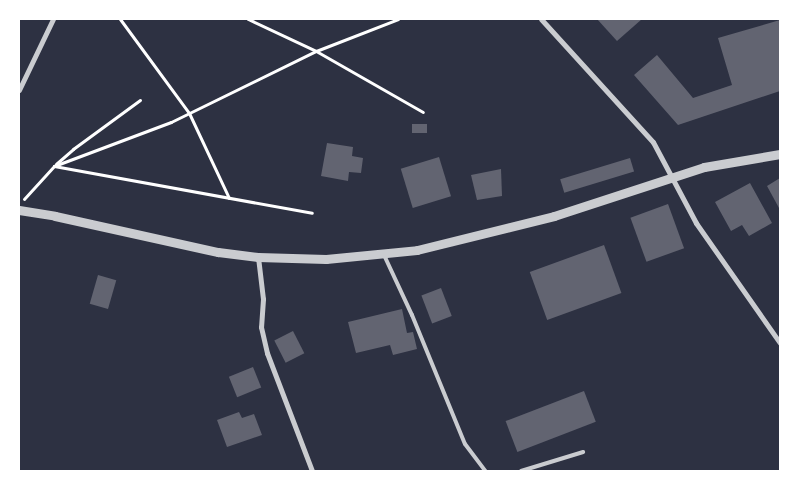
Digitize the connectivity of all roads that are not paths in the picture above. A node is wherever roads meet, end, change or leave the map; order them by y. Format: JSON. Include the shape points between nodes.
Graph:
{"nodes":[{"id":1,"x":53,"y":19,"type":"edge"},
{"id":2,"x":541,"y":19,"type":"edge"},
{"id":3,"x":19,"y":90,"type":"edge"},
{"id":4,"x":780,"y":154,"type":"edge"},
{"id":5,"x":671,"y":179,"type":"junction"},
{"id":6,"x":19,"y":210,"type":"edge"},
{"id":7,"x":384,"y":255,"type":"junction"},
{"id":8,"x":258,"y":257,"type":"junction"},
{"id":9,"x":780,"y":344,"type":"edge"},
{"id":10,"x":583,"y":452,"type":"dead end"},
{"id":11,"x":312,"y":471,"type":"edge"},
{"id":12,"x":484,"y":471,"type":"edge"},
{"id":13,"x":521,"y":471,"type":"edge"}],
"edges":[{"from":1,"to":3,"type":"street"},
{"from":2,"to":5,"type":"street","via":[[653,142]]},
{"from":4,"to":5,"type":"street","via":[[704,167]]},
{"from":5,"to":7,"type":"street","via":[[554,216],[417,250]]},
{"from":5,"to":9,"type":"street","via":[[696,224]]},
{"from":6,"to":8,"type":"street","via":[[218,252]]},
{"from":7,"to":8,"type":"street","via":[[326,259]]},
{"from":7,"to":12,"type":"lane","via":[[465,444]]},
{"from":8,"to":11,"type":"street","via":[[263,299],[261,327],[266,353]]},
{"from":10,"to":13,"type":"lane"}]}
